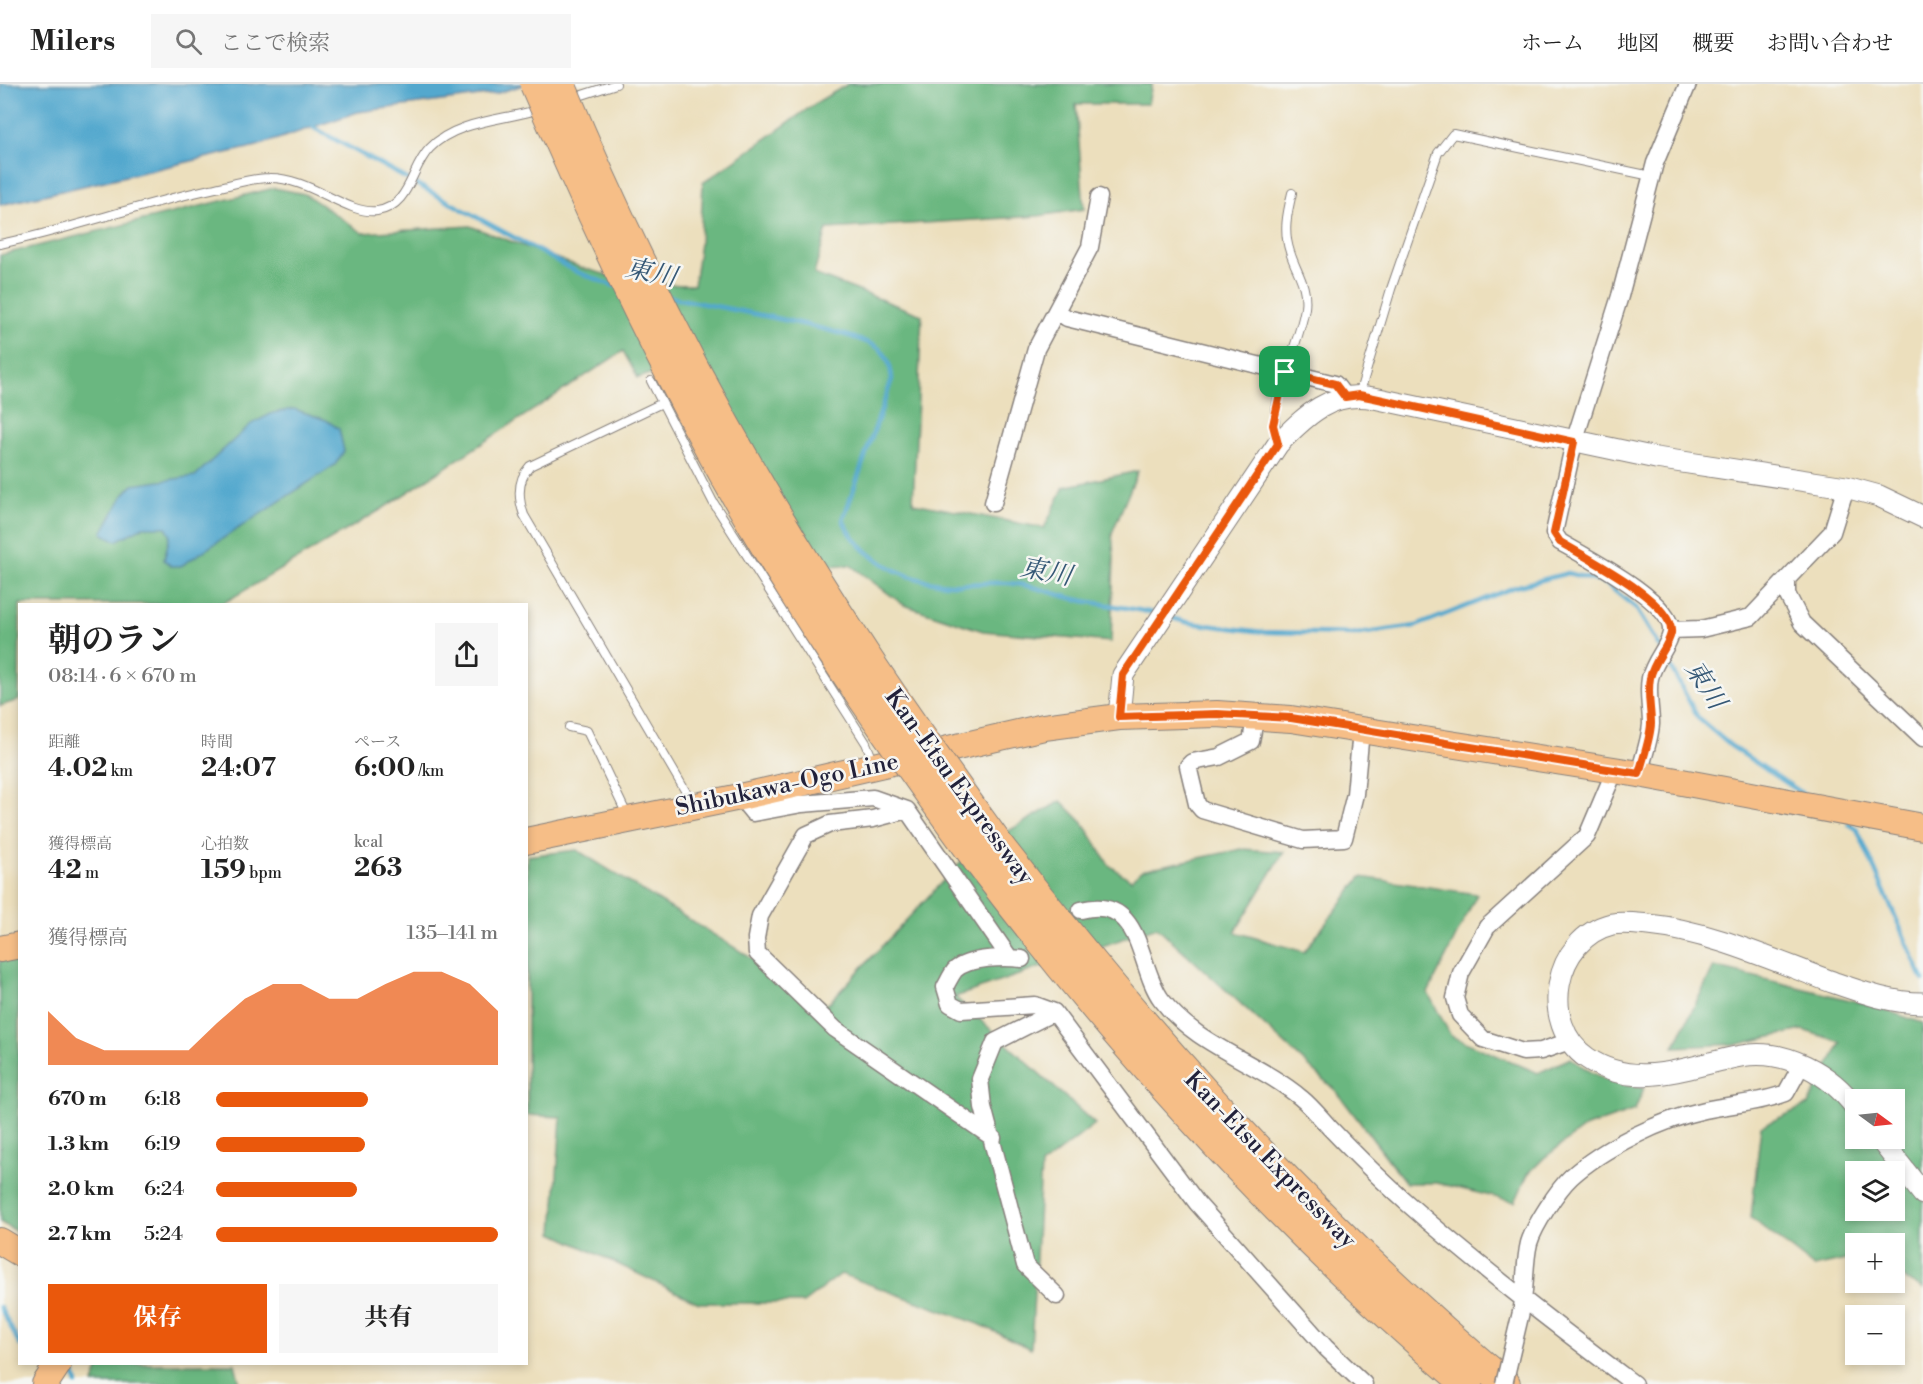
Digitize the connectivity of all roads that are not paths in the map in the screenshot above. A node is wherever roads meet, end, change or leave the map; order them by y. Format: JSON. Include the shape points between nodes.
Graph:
{"nodes":[{"id":1,"x":616,"y":84,"type":"edge"},
{"id":2,"x":1688,"y":84,"type":"edge"},
{"id":3,"x":552,"y":94,"type":"edge"},
{"id":4,"x":1651,"y":176,"type":"junction"},
{"id":5,"x":1292,"y":193,"type":"dead end"},
{"id":6,"x":1099,"y":197,"type":"dead end"},
{"id":7,"x":0,"y":244,"type":"edge"},
{"id":8,"x":1057,"y":311,"type":"junction"},
{"id":9,"x":1285,"y":372,"type":"junction"},
{"id":10,"x":651,"y":381,"type":"dead end"},
{"id":11,"x":1352,"y":396,"type":"junction"},
{"id":12,"x":662,"y":403,"type":"junction"},
{"id":13,"x":1574,"y":442,"type":"junction"},
{"id":14,"x":1278,"y":444,"type":"junction"},
{"id":15,"x":1846,"y":487,"type":"junction"},
{"id":16,"x":993,"y":503,"type":"dead end"},
{"id":17,"x":1923,"y":517,"type":"edge"},
{"id":18,"x":1786,"y":579,"type":"junction"},
{"id":19,"x":1670,"y":636,"type":"junction"},
{"id":20,"x":1256,"y":715,"type":"junction"},
{"id":21,"x":1119,"y":717,"type":"junction"},
{"id":22,"x":569,"y":727,"type":"dead end"},
{"id":23,"x":1361,"y":731,"type":"junction"},
{"id":24,"x":1923,"y":738,"type":"edge"},
{"id":25,"x":875,"y":766,"type":"junction"},
{"id":26,"x":1627,"y":772,"type":"junction"},
{"id":27,"x":740,"y":797,"type":"junction"},
{"id":28,"x":690,"y":799,"type":"dead end"},
{"id":29,"x":907,"y":810,"type":"junction"},
{"id":30,"x":628,"y":819,"type":"junction"},
{"id":31,"x":1923,"y":827,"type":"edge"},
{"id":32,"x":528,"y":841,"type":"edge"},
{"id":33,"x":988,"y":852,"type":"junction"},
{"id":34,"x":1081,"y":910,"type":"dead end"},
{"id":35,"x":18,"y":945,"type":"edge"},
{"id":36,"x":0,"y":949,"type":"edge"},
{"id":37,"x":1923,"y":1003,"type":"edge"},
{"id":38,"x":1054,"y":1012,"type":"junction"},
{"id":39,"x":1570,"y":1041,"type":"junction"},
{"id":40,"x":1802,"y":1064,"type":"junction"},
{"id":41,"x":1845,"y":1096,"type":"edge"},
{"id":42,"x":993,"y":1138,"type":"junction"},
{"id":43,"x":1888,"y":1149,"type":"edge"},
{"id":44,"x":1923,"y":1194,"type":"edge"},
{"id":45,"x":0,"y":1241,"type":"edge"},
{"id":46,"x":18,"y":1252,"type":"edge"},
{"id":47,"x":1057,"y":1296,"type":"dead end"},
{"id":48,"x":1522,"y":1306,"type":"junction"},
{"id":49,"x":1364,"y":1384,"type":"edge"},
{"id":50,"x":1467,"y":1384,"type":"edge"},
{"id":51,"x":1504,"y":1384,"type":"edge"},
{"id":52,"x":1634,"y":1384,"type":"edge"}],
"edges":[{"from":1,"to":3,"type":"lane"},
{"from":2,"to":4,"type":"street"},
{"from":3,"to":7,"type":"lane","via":[[518,116],[474,124],[447,136],[430,148],[405,194],[391,206],[376,211],[364,210],[295,181],[269,178],[162,199]]},
{"from":3,"to":33,"type":"highway","name":"Kan-Etsu Expressway","bridge":true,"via":[[739,451]]},
{"from":4,"to":11,"type":"lane","via":[[1453,134],[1438,153]]},
{"from":4,"to":13,"type":"street","via":[[1620,296]]},
{"from":5,"to":9,"type":"lane","via":[[1285,224],[1290,252],[1304,282],[1305,307]]},
{"from":6,"to":8,"type":"street","via":[[1090,247]]},
{"from":8,"to":9,"type":"street","via":[[1067,318]]},
{"from":8,"to":16,"type":"street","via":[[1035,349]]},
{"from":9,"to":11,"type":"street","via":[[1335,384]]},
{"from":9,"to":14,"type":"lane","via":[[1273,425]]},
{"from":10,"to":12,"type":"lane"},
{"from":11,"to":13,"type":"street"},
{"from":11,"to":14,"type":"street","via":[[1321,405]]},
{"from":12,"to":25,"type":"lane","via":[[714,502],[866,743]]},
{"from":12,"to":28,"type":"lane","via":[[530,466],[523,473],[518,499]]},
{"from":13,"to":15,"type":"street"},
{"from":13,"to":19,"type":"street","via":[[1554,533],[1560,542],[1639,589],[1665,616]]},
{"from":14,"to":21,"type":"street","via":[[1123,675]]},
{"from":15,"to":17,"type":"street","via":[[1879,496]]},
{"from":15,"to":18,"type":"street","via":[[1832,532]]},
{"from":18,"to":19,"type":"street","via":[[1751,617]]},
{"from":18,"to":24,"type":"street","via":[[1787,594],[1802,623]]},
{"from":19,"to":26,"type":"street","via":[[1656,658],[1649,682],[1651,724]]},
{"from":20,"to":21,"type":"main road","name":"Shibukawa-Ogo Line"},
{"from":20,"to":23,"type":"main road","name":"Shibukawa-Ogo Line"},
{"from":20,"to":23,"type":"street","via":[[1251,741],[1219,757],[1188,766],[1197,804],[1202,810],[1303,840],[1344,838],[1355,794]]},
{"from":21,"to":25,"type":"main road","name":"Shibukawa-Ogo Line","via":[[1044,727]]},
{"from":22,"to":30,"type":"lane","via":[[586,731]]},
{"from":23,"to":26,"type":"main road","name":"Shibukawa-Ogo Line"},
{"from":25,"to":27,"type":"main road","name":"Shibukawa-Ogo Line"},
{"from":26,"to":31,"type":"main road","name":"Shibukawa-Ogo Line"},
{"from":26,"to":39,"type":"street","via":[[1587,836],[1487,927],[1461,973],[1455,998],[1460,1015],[1483,1039],[1523,1052],[1541,1051]]},
{"from":27,"to":29,"type":"street","via":[[753,813],[873,798]]},
{"from":27,"to":30,"type":"main road","name":"Shibukawa-Ogo Line"},
{"from":29,"to":38,"type":"street","via":[[1016,958],[973,962],[956,969],[945,987],[950,1004],[961,1010],[1035,1005]]},
{"from":29,"to":42,"type":"street","via":[[830,824],[806,835],[760,916],[757,953],[835,1029]]},
{"from":30,"to":32,"type":"main road","name":"Shibukawa-Ogo Line"},
{"from":33,"to":50,"type":"highway","name":"Kan-Etsu Expressway","via":[[1033,932],[1185,1111],[1260,1192]]},
{"from":33,"to":51,"type":"highway","name":"Kan-Etsu Expressway","via":[[1056,921],[1195,1085],[1277,1173],[1373,1267]]},
{"from":34,"to":48,"type":"street","via":[[1097,906],[1114,910],[1138,938],[1153,988],[1170,1010],[1197,1035],[1301,1098],[1406,1202]]},
{"from":35,"to":36,"type":"main road"},
{"from":37,"to":39,"type":"street","via":[[1873,996],[1710,939],[1639,924],[1612,924],[1587,936],[1570,953],[1562,973],[1558,1013]]},
{"from":38,"to":42,"type":"street","via":[[995,1042],[980,1079],[983,1107]]},
{"from":38,"to":49,"type":"street","via":[[1197,1203],[1326,1348]]},
{"from":39,"to":40,"type":"street","via":[[1587,1057],[1607,1067],[1637,1074],[1664,1074],[1743,1055],[1785,1058]]},
{"from":40,"to":41,"type":"street","via":[[1824,1076]]},
{"from":40,"to":48,"type":"street","via":[[1786,1093],[1671,1120],[1595,1158],[1568,1179],[1530,1242]]},
{"from":42,"to":47,"type":"street","via":[[1025,1265]]},
{"from":43,"to":44,"type":"street"},
{"from":45,"to":46,"type":"main road"},
{"from":48,"to":51,"type":"street","bridge":true},
{"from":48,"to":52,"type":"street"}]}
